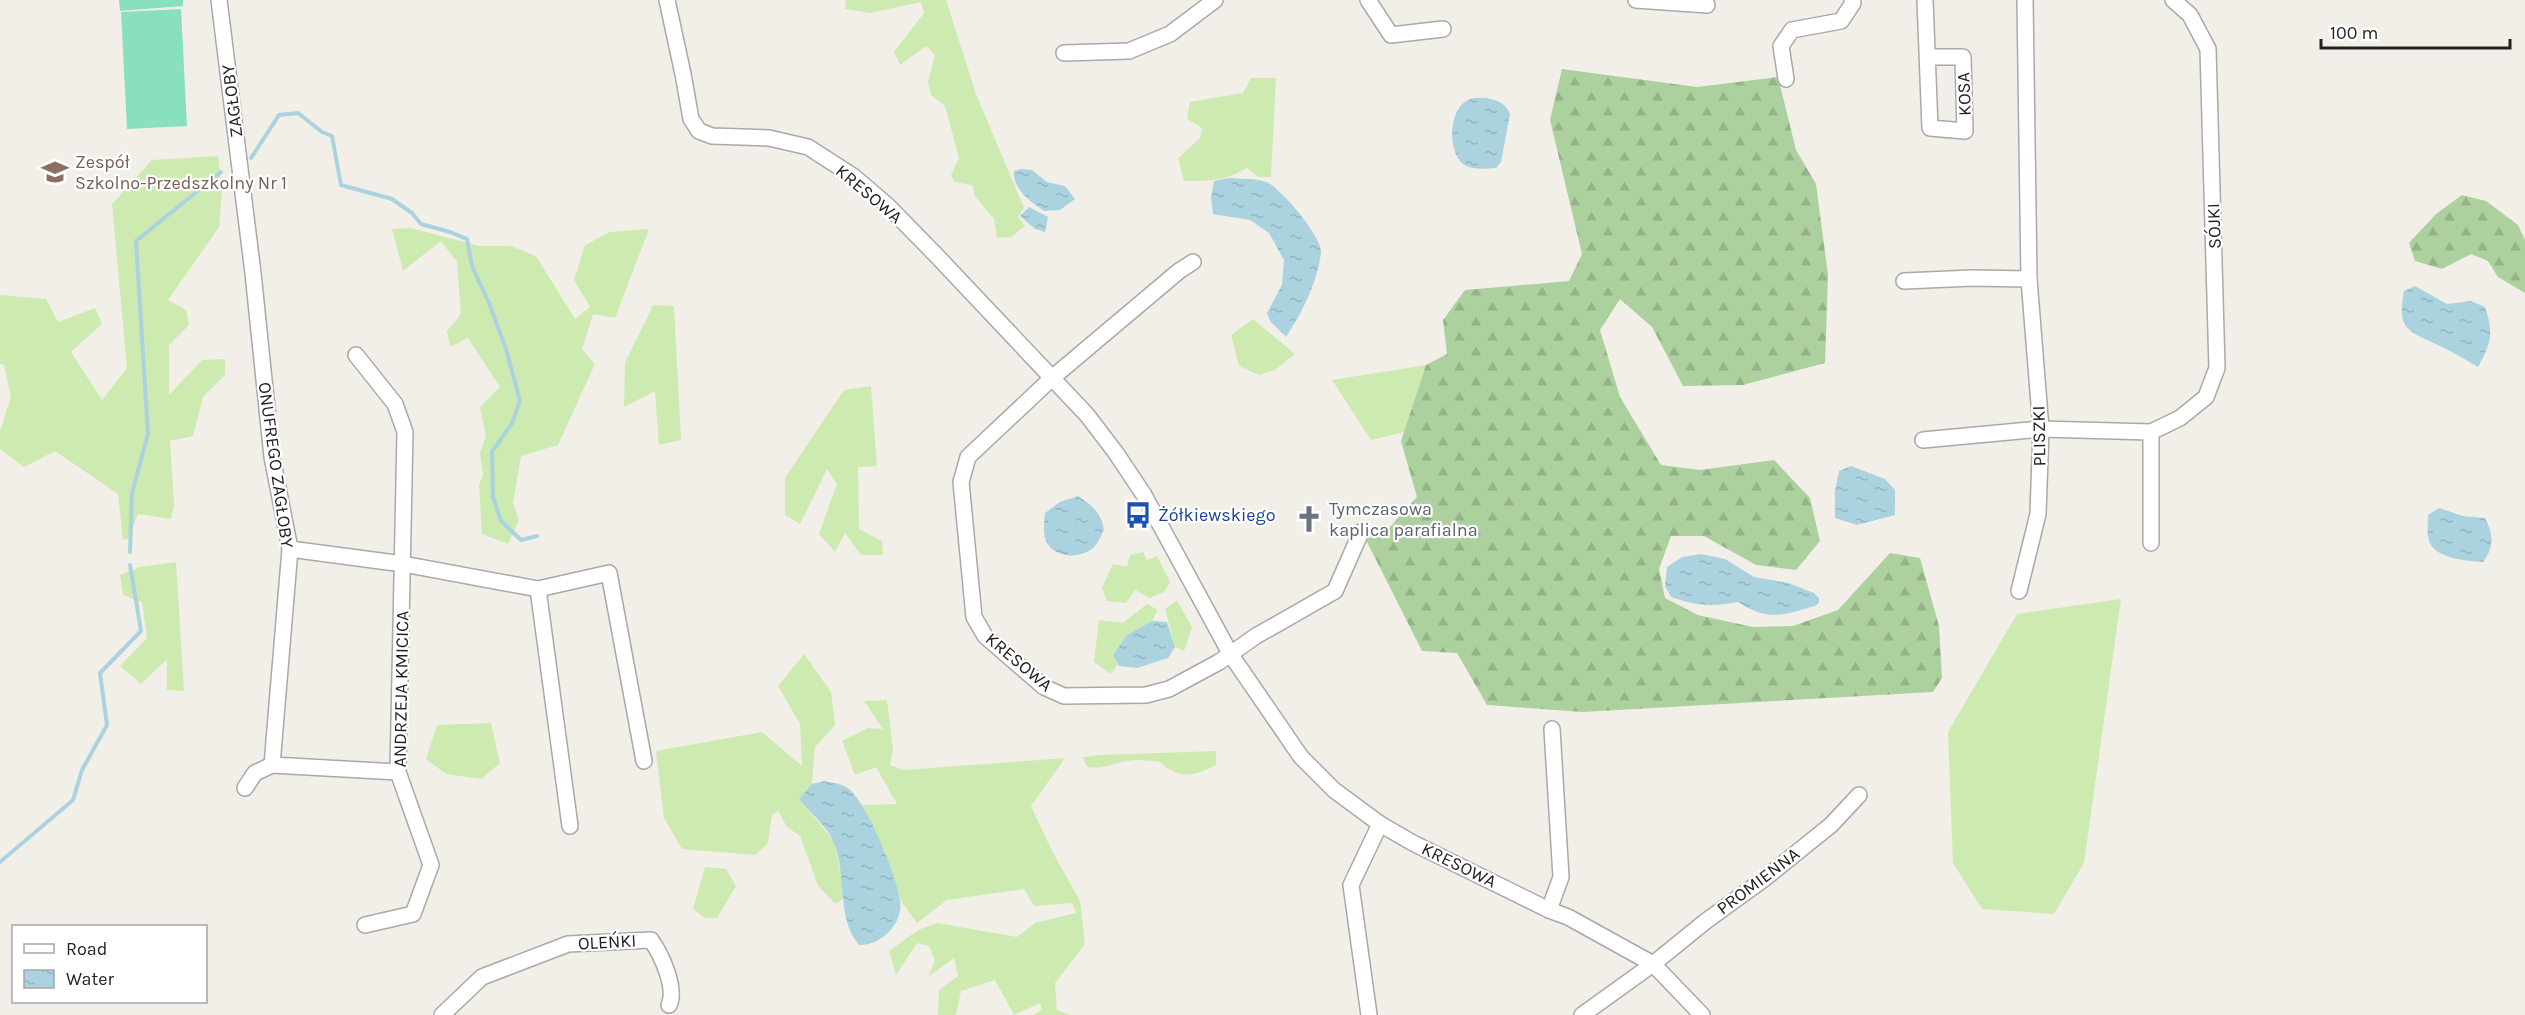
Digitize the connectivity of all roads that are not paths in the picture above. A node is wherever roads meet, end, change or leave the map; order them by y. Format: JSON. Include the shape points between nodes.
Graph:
{"nodes":[{"id":1,"x":219,"y":0,"type":"edge"},
{"id":2,"x":667,"y":0,"type":"edge"},
{"id":3,"x":1215,"y":0,"type":"edge"},
{"id":4,"x":1368,"y":0,"type":"edge"},
{"id":5,"x":1636,"y":0,"type":"edge"},
{"id":6,"x":1852,"y":0,"type":"edge"},
{"id":7,"x":1925,"y":0,"type":"edge"},
{"id":8,"x":2025,"y":0,"type":"edge"},
{"id":9,"x":2173,"y":0,"type":"edge"},
{"id":10,"x":1667,"y":2,"type":"edge"},
{"id":11,"x":1707,"y":5,"type":"dead end"},
{"id":12,"x":1443,"y":29,"type":"dead end"},
{"id":13,"x":1064,"y":53,"type":"dead end"},
{"id":14,"x":1929,"y":57,"type":"junction"},
{"id":15,"x":1786,"y":79,"type":"dead end"},
{"id":16,"x":1193,"y":262,"type":"dead end"},
{"id":17,"x":253,"y":273,"type":"joint"},
{"id":18,"x":2029,"y":279,"type":"junction"},
{"id":19,"x":1904,"y":281,"type":"dead end"},
{"id":20,"x":356,"y":356,"type":"dead end"},
{"id":21,"x":1052,"y":378,"type":"junction"},
{"id":22,"x":2041,"y":429,"type":"junction"},
{"id":23,"x":2151,"y":432,"type":"junction"},
{"id":24,"x":1923,"y":440,"type":"dead end"},
{"id":25,"x":1361,"y":532,"type":"dead end"},
{"id":26,"x":2151,"y":543,"type":"dead end"},
{"id":27,"x":290,"y":549,"type":"junction"},
{"id":28,"x":404,"y":564,"type":"junction"},
{"id":29,"x":538,"y":589,"type":"junction"},
{"id":30,"x":2019,"y":591,"type":"dead end"},
{"id":31,"x":1231,"y":655,"type":"junction"},
{"id":32,"x":1552,"y":729,"type":"dead end"},
{"id":33,"x":644,"y":761,"type":"dead end"},
{"id":34,"x":272,"y":765,"type":"junction"},
{"id":35,"x":398,"y":772,"type":"junction"},
{"id":36,"x":244,"y":788,"type":"dead end"},
{"id":37,"x":1859,"y":795,"type":"dead end"},
{"id":38,"x":1380,"y":824,"type":"junction"},
{"id":39,"x":570,"y":826,"type":"dead end"},
{"id":40,"x":1549,"y":910,"type":"junction"},
{"id":41,"x":365,"y":925,"type":"dead end"},
{"id":42,"x":1653,"y":964,"type":"junction"},
{"id":43,"x":669,"y":1005,"type":"dead end"},
{"id":44,"x":442,"y":1015,"type":"edge"},
{"id":45,"x":1369,"y":1015,"type":"edge"},
{"id":46,"x":1582,"y":1015,"type":"edge"},
{"id":47,"x":1702,"y":1015,"type":"edge"}],
"edges":[{"from":1,"to":17,"type":"street","name":"ZAGŁOBY"},
{"from":2,"to":21,"type":"street","name":"KRESOWA","via":[[690,119],[699,132],[769,138],[808,147],[853,176],[888,205]]},
{"from":3,"to":13,"type":"street","via":[[1170,34],[1129,51]]},
{"from":4,"to":12,"type":"street","via":[[1391,35]]},
{"from":5,"to":10,"type":"street"},
{"from":6,"to":15,"type":"street","via":[[1840,21],[1792,30],[1781,46]]},
{"from":7,"to":14,"type":"street","name":"KOSA"},
{"from":8,"to":18,"type":"street","name":"PLISZKI"},
{"from":9,"to":23,"type":"street","name":"SÓJKI","via":[[2190,15],[2208,49],[2217,368],[2206,397],[2180,418]]},
{"from":10,"to":11,"type":"street"},
{"from":14,"to":14,"type":"street","name":"KOSA","via":[[1963,57],[1965,131],[1930,128]]},
{"from":16,"to":21,"type":"street","name":"KRESOWA"},
{"from":17,"to":27,"type":"street","name":"ONUFREGO ZAGŁOBY","via":[[272,457]]},
{"from":18,"to":19,"type":"street"},
{"from":18,"to":22,"type":"street","name":"PLISZKI"},
{"from":20,"to":28,"type":"street","name":"ANDRZEJA KMICICA","via":[[395,404],[405,432]]},
{"from":21,"to":31,"type":"street","name":"KRESOWA","via":[[1087,415],[1144,495]]},
{"from":21,"to":31,"type":"street","name":"KRESOWA","via":[[968,457],[961,482],[974,618],[985,636],[1044,687],[1064,696],[1146,695],[1169,689]]},
{"from":22,"to":23,"type":"street","name":"SÓJKI"},
{"from":22,"to":24,"type":"street","name":"SÓJKI"},
{"from":22,"to":30,"type":"street","name":"PLISZKI","via":[[2038,514]]},
{"from":23,"to":26,"type":"street"},
{"from":25,"to":31,"type":"street","via":[[1335,591],[1256,636]]},
{"from":27,"to":28,"type":"street"},
{"from":27,"to":34,"type":"street","name":"ONUFREGO ZAGŁOBY"},
{"from":28,"to":29,"type":"street"},
{"from":28,"to":35,"type":"street","name":"ANDRZEJA KMICICA"},
{"from":29,"to":33,"type":"street","via":[[609,573]]},
{"from":29,"to":39,"type":"street"},
{"from":31,"to":38,"type":"street","name":"KRESOWA","via":[[1301,757],[1335,790]]},
{"from":32,"to":40,"type":"street","via":[[1561,877]]},
{"from":34,"to":35,"type":"street"},
{"from":34,"to":36,"type":"street","via":[[255,773]]},
{"from":35,"to":41,"type":"street","name":"ANDRZEJA KMICICA","via":[[431,865],[413,914]]},
{"from":37,"to":42,"type":"street","name":"PROMIENNA","via":[[1831,825]]},
{"from":38,"to":40,"type":"street","name":"KRESOWA"},
{"from":38,"to":45,"type":"street","via":[[1351,885]]},
{"from":40,"to":42,"type":"street","name":"KRESOWA"},
{"from":42,"to":46,"type":"street","name":"PROMIENNA"},
{"from":42,"to":47,"type":"street","name":"KRESOWA"},
{"from":43,"to":44,"type":"street","name":"OLEŃKI","via":[[673,998],[662,955],[651,940],[568,944],[482,977]]}]}
